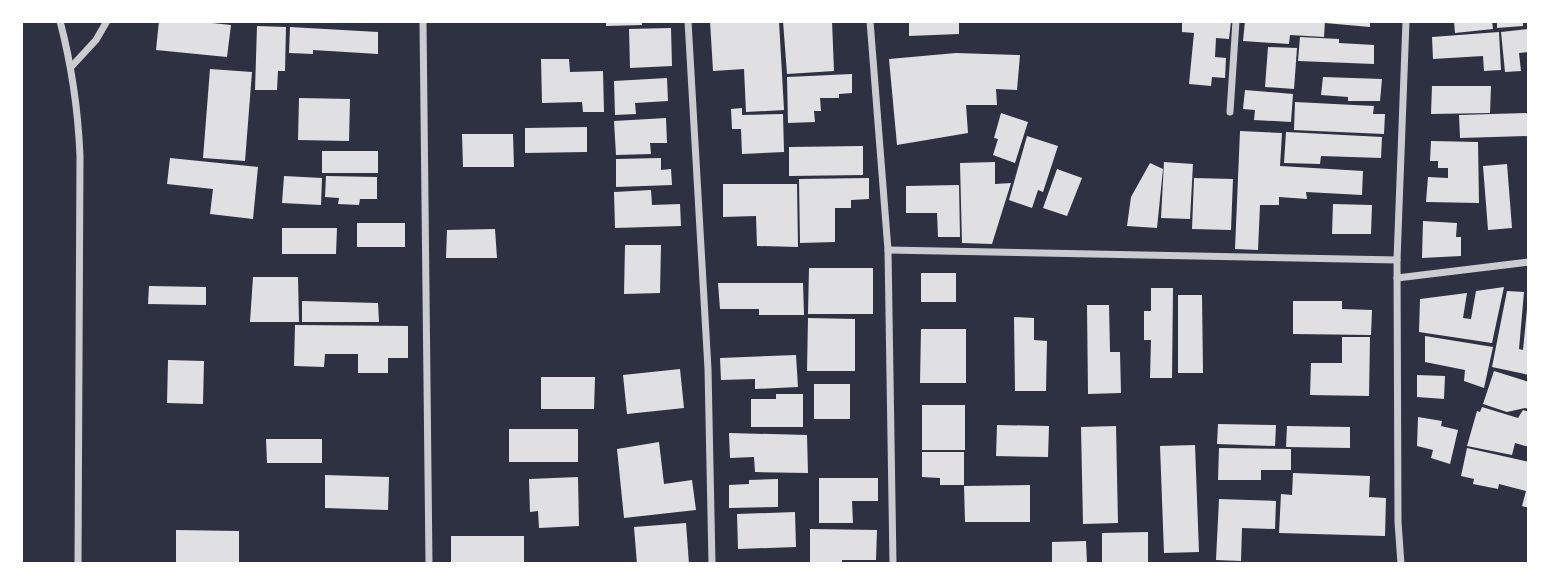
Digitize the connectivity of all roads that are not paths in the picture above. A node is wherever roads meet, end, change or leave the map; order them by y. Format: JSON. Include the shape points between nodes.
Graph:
{"nodes":[{"id":1,"x":60,"y":21,"type":"edge"},
{"id":2,"x":107,"y":21,"type":"edge"},
{"id":3,"x":423,"y":21,"type":"edge"},
{"id":4,"x":688,"y":21,"type":"edge"},
{"id":5,"x":870,"y":21,"type":"edge"},
{"id":6,"x":1236,"y":21,"type":"edge"},
{"id":7,"x":1406,"y":21,"type":"edge"},
{"id":8,"x":72,"y":66,"type":"junction"},
{"id":9,"x":1230,"y":112,"type":"dead end"},
{"id":10,"x":888,"y":250,"type":"junction"},
{"id":11,"x":1397,"y":260,"type":"junction"},
{"id":12,"x":1529,"y":262,"type":"edge"},
{"id":13,"x":1397,"y":278,"type":"junction"},
{"id":14,"x":78,"y":564,"type":"edge"},
{"id":15,"x":429,"y":564,"type":"edge"},
{"id":16,"x":712,"y":564,"type":"edge"},
{"id":17,"x":893,"y":564,"type":"edge"},
{"id":18,"x":1401,"y":564,"type":"edge"}],
"edges":[{"from":1,"to":8,"type":"street"},
{"from":2,"to":8,"type":"street"},
{"from":3,"to":15,"type":"street"},
{"from":4,"to":16,"type":"street","via":[[708,369]]},
{"from":5,"to":10,"type":"street"},
{"from":6,"to":9,"type":"street"},
{"from":7,"to":11,"type":"street"},
{"from":8,"to":14,"type":"street","via":[[80,156]]},
{"from":10,"to":11,"type":"street"},
{"from":10,"to":17,"type":"street"},
{"from":11,"to":13,"type":"street"},
{"from":12,"to":13,"type":"street"},
{"from":13,"to":18,"type":"street"}]}
